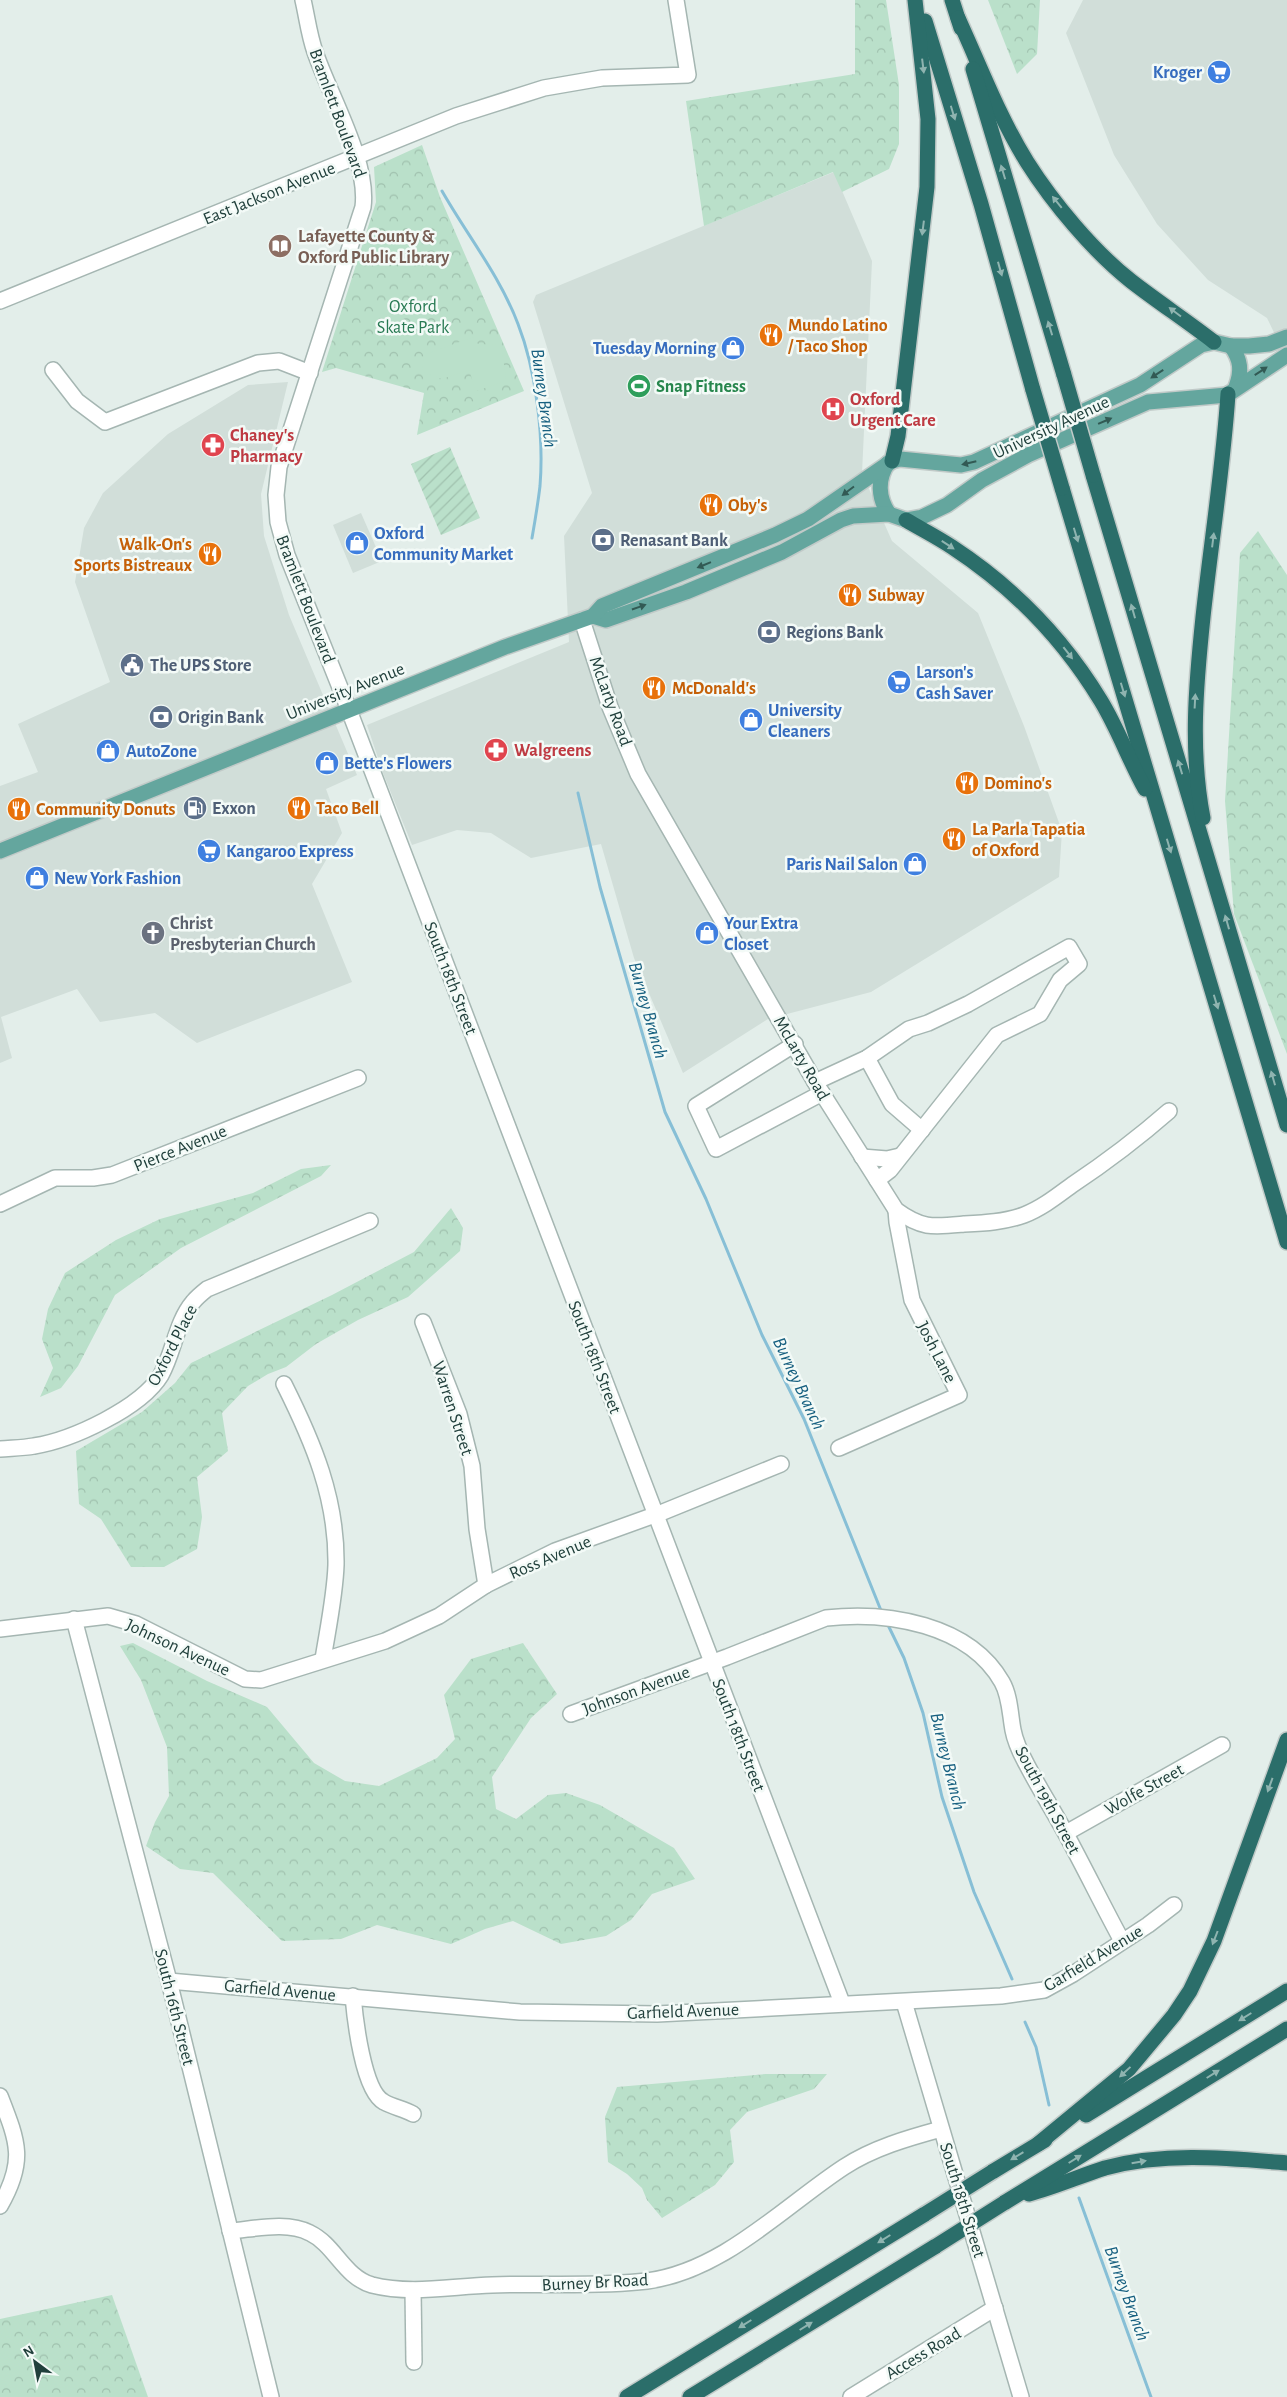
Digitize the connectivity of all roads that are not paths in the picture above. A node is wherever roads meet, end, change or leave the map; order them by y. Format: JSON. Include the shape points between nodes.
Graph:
{"nodes":[{"id":1,"x":303,"y":0,"type":"edge"},
{"id":2,"x":676,"y":0,"type":"edge"},
{"id":3,"x":916,"y":0,"type":"edge"},
{"id":4,"x":952,"y":0,"type":"edge"},
{"id":5,"x":958,"y":18,"type":"junction"},
{"id":6,"x":356,"y":158,"type":"junction"},
{"id":7,"x":0,"y":301,"type":"edge"},
{"id":8,"x":1287,"y":337,"type":"edge"},
{"id":9,"x":1214,"y":342,"type":"junction"},
{"id":10,"x":1231,"y":346,"type":"junction"},
{"id":11,"x":1287,"y":355,"type":"edge"},
{"id":12,"x":53,"y":370,"type":"dead end"},
{"id":13,"x":310,"y":373,"type":"junction"},
{"id":14,"x":1232,"y":391,"type":"junction"},
{"id":15,"x":890,"y":462,"type":"junction"},
{"id":16,"x":889,"y":514,"type":"junction"},
{"id":17,"x":906,"y":520,"type":"junction"},
{"id":18,"x":588,"y":618,"type":"junction"},
{"id":19,"x":349,"y":710,"type":"junction"},
{"id":20,"x":1162,"y":822,"type":"junction"},
{"id":21,"x":0,"y":851,"type":"edge"},
{"id":22,"x":1217,"y":888,"type":"junction"},
{"id":23,"x":795,"y":1044,"type":"junction"},
{"id":24,"x":867,"y":1058,"type":"junction"},
{"id":25,"x":358,"y":1078,"type":"dead end"},
{"id":26,"x":818,"y":1087,"type":"junction"},
{"id":27,"x":1169,"y":1110,"type":"dead end"},
{"id":28,"x":1287,"y":1125,"type":"edge"},
{"id":29,"x":922,"y":1130,"type":"junction"},
{"id":30,"x":900,"y":1156,"type":"junction"},
{"id":31,"x":862,"y":1157,"type":"junction"},
{"id":32,"x":877,"y":1180,"type":"junction"},
{"id":33,"x":0,"y":1204,"type":"edge"},
{"id":34,"x":896,"y":1210,"type":"junction"},
{"id":35,"x":370,"y":1221,"type":"dead end"},
{"id":36,"x":1287,"y":1242,"type":"edge"},
{"id":37,"x":423,"y":1322,"type":"dead end"},
{"id":38,"x":284,"y":1384,"type":"dead end"},
{"id":39,"x":839,"y":1448,"type":"dead end"},
{"id":40,"x":0,"y":1449,"type":"edge"},
{"id":41,"x":781,"y":1464,"type":"dead end"},
{"id":42,"x":656,"y":1515,"type":"junction"},
{"id":43,"x":486,"y":1586,"type":"junction"},
{"id":44,"x":843,"y":1616,"type":"joint"},
{"id":45,"x":74,"y":1619,"type":"junction"},
{"id":46,"x":0,"y":1629,"type":"edge"},
{"id":47,"x":323,"y":1659,"type":"junction"},
{"id":48,"x":712,"y":1663,"type":"junction"},
{"id":49,"x":571,"y":1714,"type":"dead end"},
{"id":50,"x":1287,"y":1740,"type":"edge"},
{"id":51,"x":1222,"y":1746,"type":"dead end"},
{"id":52,"x":1066,"y":1833,"type":"junction"},
{"id":53,"x":1174,"y":1905,"type":"dead end"},
{"id":54,"x":1122,"y":1942,"type":"junction"},
{"id":55,"x":168,"y":1981,"type":"junction"},
{"id":56,"x":1287,"y":1991,"type":"edge"},
{"id":57,"x":353,"y":1996,"type":"junction"},
{"id":58,"x":904,"y":2002,"type":"junction"},
{"id":59,"x":842,"y":2003,"type":"junction"},
{"id":60,"x":1287,"y":2029,"type":"edge"},
{"id":61,"x":0,"y":2096,"type":"edge"},
{"id":62,"x":413,"y":2114,"type":"dead end"},
{"id":63,"x":941,"y":2129,"type":"junction"},
{"id":64,"x":1038,"y":2144,"type":"junction"},
{"id":65,"x":1287,"y":2163,"type":"edge"},
{"id":66,"x":1006,"y":2202,"type":"junction"},
{"id":67,"x":0,"y":2206,"type":"edge"},
{"id":68,"x":230,"y":2230,"type":"junction"},
{"id":69,"x":413,"y":2290,"type":"junction"},
{"id":70,"x":995,"y":2308,"type":"junction"},
{"id":71,"x":414,"y":2362,"type":"dead end"},
{"id":72,"x":271,"y":2397,"type":"edge"},
{"id":73,"x":627,"y":2397,"type":"edge"},
{"id":74,"x":690,"y":2397,"type":"edge"},
{"id":75,"x":851,"y":2397,"type":"edge"},
{"id":76,"x":1021,"y":2397,"type":"edge"}],
"edges":[{"from":1,"to":6,"type":"street","name":"Bramlett Boulevard","via":[[315,51]]},
{"from":2,"to":6,"type":"street","name":"East Jackson Avenue","via":[[688,75],[602,78],[532,90],[456,116]]},
{"from":3,"to":15,"type":"highway","one_way":true,"via":[[928,119],[927,187],[898,436]]},
{"from":3,"to":20,"type":"highway","one_way":true,"bridge":true,"via":[[981,204]]},
{"from":4,"to":5,"type":"highway"},
{"from":9,"to":5,"type":"highway","one_way":true,"via":[[1130,281],[1089,241],[1054,200],[1027,162],[1008,127]]},
{"from":22,"to":5,"type":"highway","one_way":true,"bridge":true},
{"from":6,"to":7,"type":"street","name":"East Jackson Avenue"},
{"from":6,"to":13,"type":"street","name":"Bramlett Boulevard","via":[[365,193],[363,207]]},
{"from":8,"to":10,"type":"main road","via":[[1269,344]]},
{"from":9,"to":10,"type":"main road"},
{"from":9,"to":15,"type":"main road","name":"University Avenue","one_way":true,"via":[[1186,353],[1140,385],[974,462],[961,465],[900,459]]},
{"from":10,"to":14,"type":"main road","via":[[1241,367]]},
{"from":14,"to":11,"type":"main road","name":"University Avenue","one_way":true},
{"from":12,"to":13,"type":"street","via":[[78,401],[105,422],[258,363],[278,361]]},
{"from":13,"to":19,"type":"street","name":"Bramlett Boulevard","via":[[279,467],[278,522],[287,555]]},
{"from":17,"to":14,"type":"main road","name":"University Avenue","one_way":true,"via":[[922,517],[948,505],[982,480],[1028,454],[1148,402],[1216,398]]},
{"from":22,"to":14,"type":"highway","one_way":true,"via":[[1201,806],[1194,718]]},
{"from":15,"to":16,"type":"main road","via":[[880,479],[883,506]]},
{"from":15,"to":18,"type":"main road","name":"University Avenue","one_way":true,"via":[[808,519],[602,606]]},
{"from":16,"to":17,"type":"main road","name":"University Avenue"},
{"from":18,"to":16,"type":"main road","name":"University Avenue","one_way":true,"via":[[606,620],[686,592],[782,552],[852,516]]},
{"from":17,"to":20,"type":"highway","one_way":true,"via":[[999,581],[1057,638],[1102,702]]},
{"from":18,"to":19,"type":"main road","name":"University Avenue","via":[[505,647]]},
{"from":18,"to":23,"type":"street","name":"McLarty Road","via":[[610,707],[638,774]]},
{"from":19,"to":21,"type":"main road","name":"University Avenue"},
{"from":19,"to":42,"type":"street","name":"South 18th Street"},
{"from":20,"to":36,"type":"highway","one_way":true},
{"from":28,"to":22,"type":"highway","one_way":true},
{"from":23,"to":26,"type":"street","name":"McLarty Road"},
{"from":23,"to":26,"type":"street","via":[[696,1106],[716,1148]]},
{"from":24,"to":26,"type":"street"},
{"from":24,"to":29,"type":"street","via":[[892,1104]]},
{"from":24,"to":29,"type":"street","via":[[909,1029],[968,1004],[1070,947],[1079,964],[1060,980],[1040,1014],[997,1035]]},
{"from":25,"to":33,"type":"street","name":"Pierce Avenue","via":[[112,1175],[54,1178]]},
{"from":26,"to":31,"type":"street","name":"McLarty Road"},
{"from":27,"to":34,"type":"street","name":"McLarty Road","via":[[1126,1148],[1042,1206],[1024,1214],[976,1224],[924,1226]]},
{"from":29,"to":30,"type":"street"},
{"from":30,"to":31,"type":"street","via":[[887,1159]]},
{"from":30,"to":32,"type":"street"},
{"from":31,"to":32,"type":"street","name":"McLarty Road"},
{"from":32,"to":34,"type":"street","name":"McLarty Road"},
{"from":34,"to":39,"type":"street","name":"Josh Lane","via":[[912,1300],[959,1395]]},
{"from":35,"to":40,"type":"street","name":"Oxford Place","via":[[207,1289],[185,1314],[161,1376],[133,1404],[70,1436],[36,1446]]},
{"from":37,"to":43,"type":"street","name":"Warren Street","via":[[459,1414],[472,1466]]},
{"from":38,"to":47,"type":"street","via":[[310,1435],[324,1474],[333,1524],[336,1565]]},
{"from":41,"to":42,"type":"street","name":"Ross Avenue"},
{"from":42,"to":43,"type":"street","name":"Ross Avenue","via":[[555,1551]]},
{"from":42,"to":48,"type":"street","name":"South 18th Street"},
{"from":43,"to":47,"type":"street","name":"Ross Avenue","via":[[439,1616],[385,1641]]},
{"from":44,"to":48,"type":"street","name":"Johnson Avenue","via":[[826,1618]]},
{"from":44,"to":52,"type":"street","name":"South 19th Street","via":[[897,1619],[921,1624],[964,1643],[987,1662],[1002,1682],[1013,1731],[1026,1763]]},
{"from":45,"to":46,"type":"street","name":"Johnson Avenue"},
{"from":45,"to":47,"type":"street","name":"Johnson Avenue","via":[[108,1616],[136,1624],[245,1679],[261,1680]]},
{"from":45,"to":55,"type":"street","name":"South 16th Street"},
{"from":48,"to":49,"type":"street","name":"Johnson Avenue"},
{"from":48,"to":59,"type":"street","name":"South 18th Street"},
{"from":50,"to":64,"type":"highway","one_way":true,"via":[[1214,1941],[1190,1990],[1174,2015],[1129,2069]]},
{"from":51,"to":52,"type":"street","name":"Wolfe Street"},
{"from":52,"to":54,"type":"street","name":"South 19th Street"},
{"from":53,"to":54,"type":"street","name":"Garfield Avenue"},
{"from":54,"to":58,"type":"street","name":"Garfield Avenue","via":[[1044,1990],[1008,1996]]},
{"from":55,"to":57,"type":"street","name":"Garfield Avenue"},
{"from":55,"to":68,"type":"street","name":"South 16th Street"},
{"from":56,"to":64,"type":"highway","one_way":true},
{"from":57,"to":59,"type":"street","name":"Garfield Avenue","via":[[574,2014],[657,2014]]},
{"from":57,"to":62,"type":"street","via":[[360,2054],[376,2093],[383,2102]]},
{"from":58,"to":59,"type":"street","name":"Garfield Avenue"},
{"from":58,"to":63,"type":"street","name":"South 18th Street"},
{"from":66,"to":60,"type":"highway","one_way":true},
{"from":61,"to":67,"type":"street","via":[[18,2156],[8,2193]]},
{"from":63,"to":69,"type":"street","name":"Burney Br Road","via":[[897,2142],[845,2166],[790,2209],[702,2266],[649,2280],[571,2286],[492,2285]]},
{"from":63,"to":70,"type":"street","name":"South 18th Street"},
{"from":64,"to":73,"type":"highway","one_way":true,"bridge":true},
{"from":66,"to":65,"type":"highway","one_way":true,"via":[[1106,2168],[1145,2161],[1198,2156]]},
{"from":74,"to":66,"type":"highway","one_way":true,"bridge":true},
{"from":68,"to":69,"type":"street","name":"Burney Br Road","via":[[284,2226],[310,2233],[326,2245],[350,2272],[370,2284]]},
{"from":68,"to":72,"type":"street","name":"South 16th Street"},
{"from":69,"to":71,"type":"street"},
{"from":70,"to":75,"type":"street","name":"Access Road"},
{"from":70,"to":76,"type":"street","name":"South 18th Street"}]}
